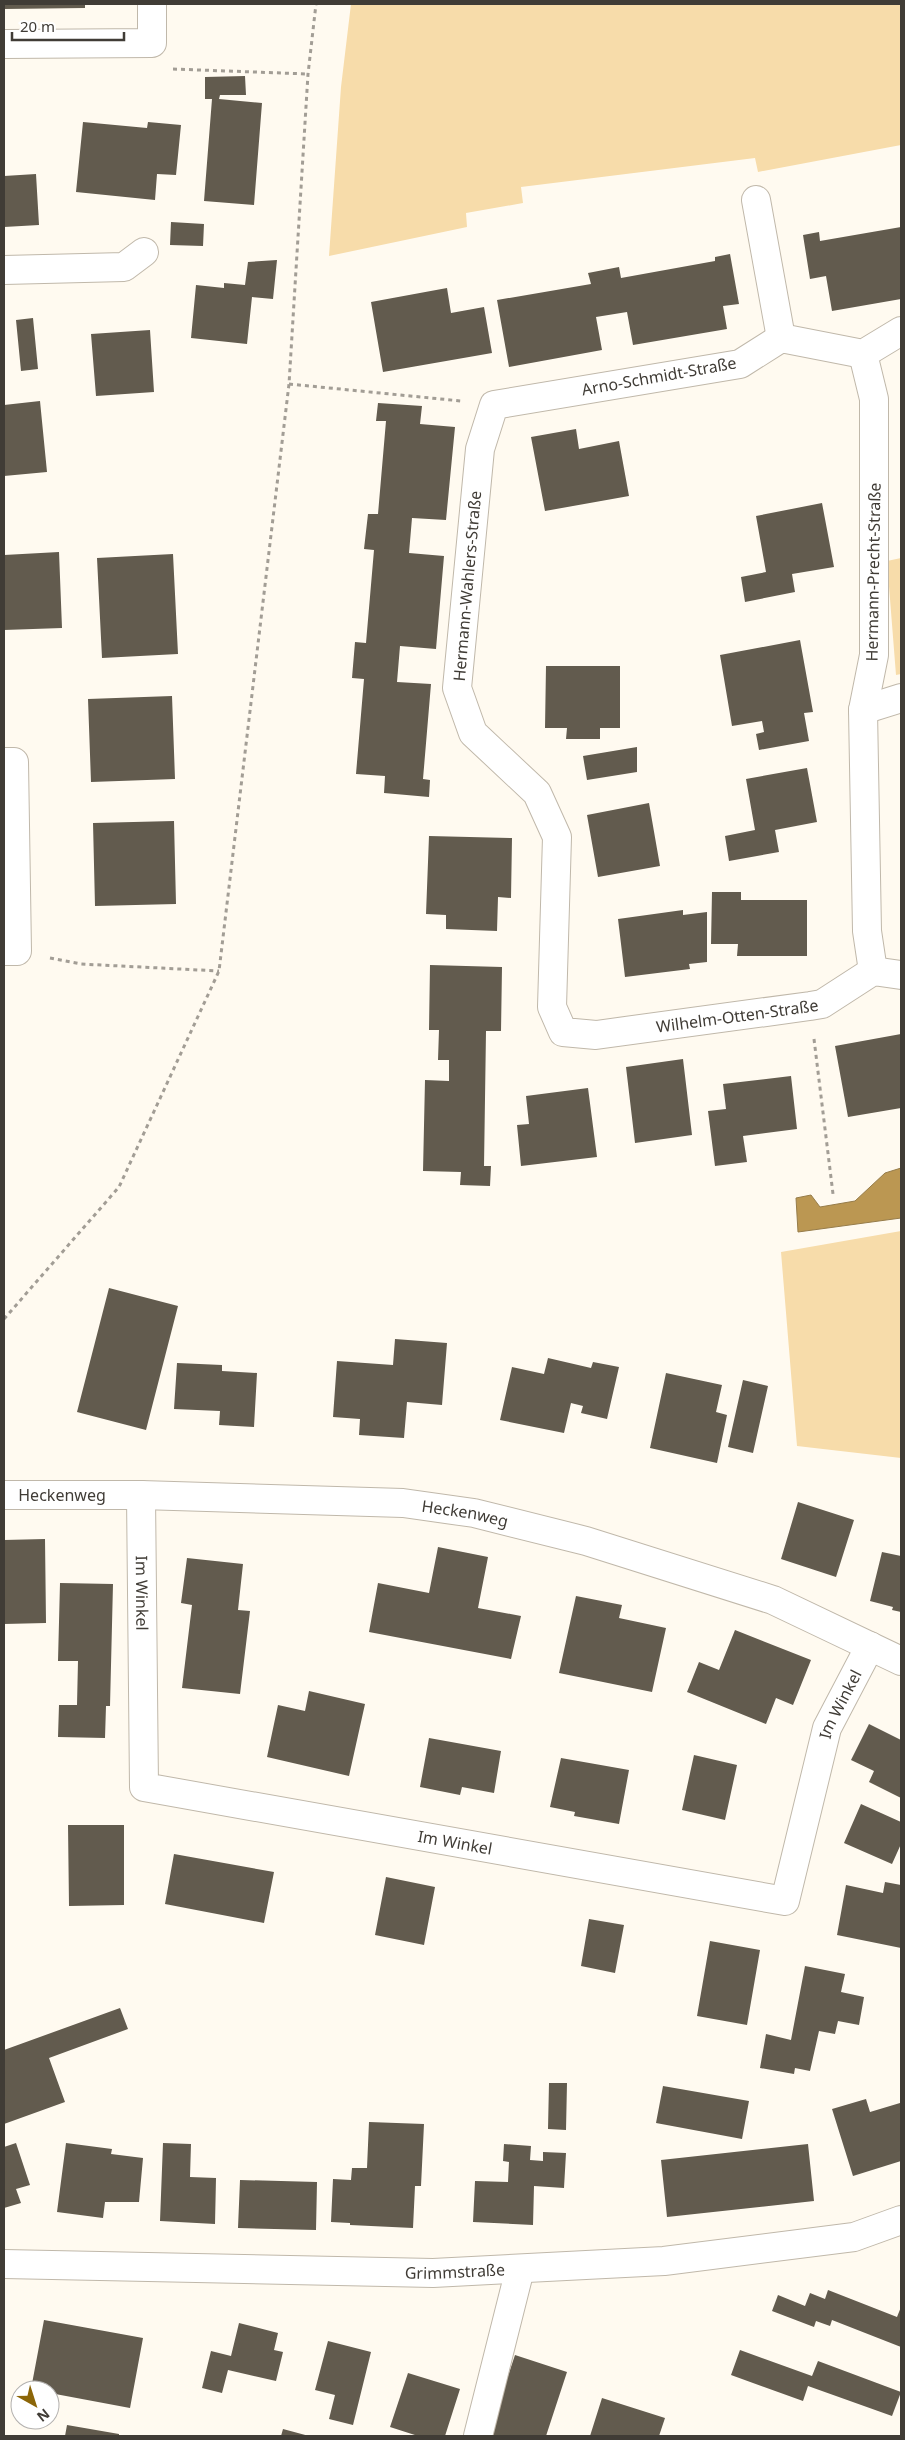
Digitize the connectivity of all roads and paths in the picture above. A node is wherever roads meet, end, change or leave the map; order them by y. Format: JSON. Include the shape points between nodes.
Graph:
{"nodes":[{"id":1,"x":152,"y":4,"type":"edge"},
{"id":2,"x":316,"y":4,"type":"edge"},
{"id":3,"x":152,"y":43,"type":"junction"},
{"id":4,"x":4,"y":44,"type":"edge"},
{"id":5,"x":308,"y":74,"type":"junction"},
{"id":6,"x":756,"y":200,"type":"dead end"},
{"id":7,"x":144,"y":252,"type":"dead end"},
{"id":8,"x":4,"y":270,"type":"edge"},
{"id":9,"x":901,"y":331,"type":"edge"},
{"id":10,"x":781,"y":338,"type":"junction"},
{"id":11,"x":864,"y":354,"type":"junction"},
{"id":12,"x":289,"y":384,"type":"junction"},
{"id":13,"x":494,"y":405,"type":"junction"},
{"id":14,"x":901,"y":698,"type":"edge"},
{"id":15,"x":863,"y":710,"type":"junction"},
{"id":16,"x":4,"y":762,"type":"edge"},
{"id":17,"x":10,"y":951,"type":"edge"},
{"id":18,"x":219,"y":971,"type":"junction"},
{"id":19,"x":873,"y":971,"type":"junction"},
{"id":20,"x":901,"y":975,"type":"edge"},
{"id":21,"x":810,"y":1006,"type":"junction"},
{"id":22,"x":563,"y":1032,"type":"joint"},
{"id":23,"x":834,"y":1194,"type":"dead end"},
{"id":24,"x":4,"y":1319,"type":"edge"},
{"id":25,"x":4,"y":1495,"type":"edge"},
{"id":26,"x":141,"y":1495,"type":"junction"},
{"id":27,"x":870,"y":1646,"type":"junction"},
{"id":28,"x":901,"y":1661,"type":"edge"},
{"id":29,"x":901,"y":2220,"type":"edge"},
{"id":30,"x":4,"y":2264,"type":"edge"},
{"id":31,"x":520,"y":2269,"type":"junction"},
{"id":32,"x":478,"y":2436,"type":"edge"}],
"edges":[{"from":1,"to":3,"type":"street"},
{"from":2,"to":5,"type":"path"},
{"from":3,"to":4,"type":"street"},
{"from":3,"to":5,"type":"path","via":[[166,68]]},
{"from":5,"to":12,"type":"path"},
{"from":6,"to":10,"type":"street"},
{"from":7,"to":8,"type":"street","via":[[124,267]]},
{"from":9,"to":11,"type":"street"},
{"from":10,"to":11,"type":"street"},
{"from":10,"to":13,"type":"street","name":"Arno-Schmidt-Straße","via":[[740,364]]},
{"from":11,"to":15,"type":"street","name":"Hermann-Precht-Straße","via":[[874,399],[874,655]]},
{"from":12,"to":13,"type":"path"},
{"from":12,"to":18,"type":"path"},
{"from":13,"to":22,"type":"street","name":"Hermann-Wahlers-Straße","via":[[480,450],[457,688],[473,734],[537,793],[557,837],[552,1007]]},
{"from":14,"to":15,"type":"street"},
{"from":15,"to":19,"type":"street","name":"Hermann-Precht-Straße","via":[[867,931]]},
{"from":16,"to":17,"type":"street","via":[[14,762]]},
{"from":17,"to":18,"type":"path","via":[[81,964]]},
{"from":18,"to":24,"type":"path","via":[[119,1187]]},
{"from":19,"to":20,"type":"street"},
{"from":19,"to":21,"type":"street","name":"Wilhelm-Otten-Straße","via":[[822,1004]]},
{"from":21,"to":22,"type":"street","name":"Wilhelm-Otten-Straße","via":[[596,1035]]},
{"from":21,"to":23,"type":"path"},
{"from":25,"to":26,"type":"street","name":"Heckenweg"},
{"from":26,"to":27,"type":"street","name":"Heckenweg","via":[[403,1503],[474,1513],[586,1541],[773,1600]]},
{"from":26,"to":27,"type":"street","name":"Im Winkel","via":[[144,1787],[785,1901],[827,1728]]},
{"from":27,"to":28,"type":"street","name":"Heckenweg"},
{"from":29,"to":31,"type":"street","name":"Grimmstraße","via":[[854,2237],[683,2258]]},
{"from":30,"to":31,"type":"street","name":"Grimmstraße","via":[[433,2273]]},
{"from":31,"to":32,"type":"street"}]}
